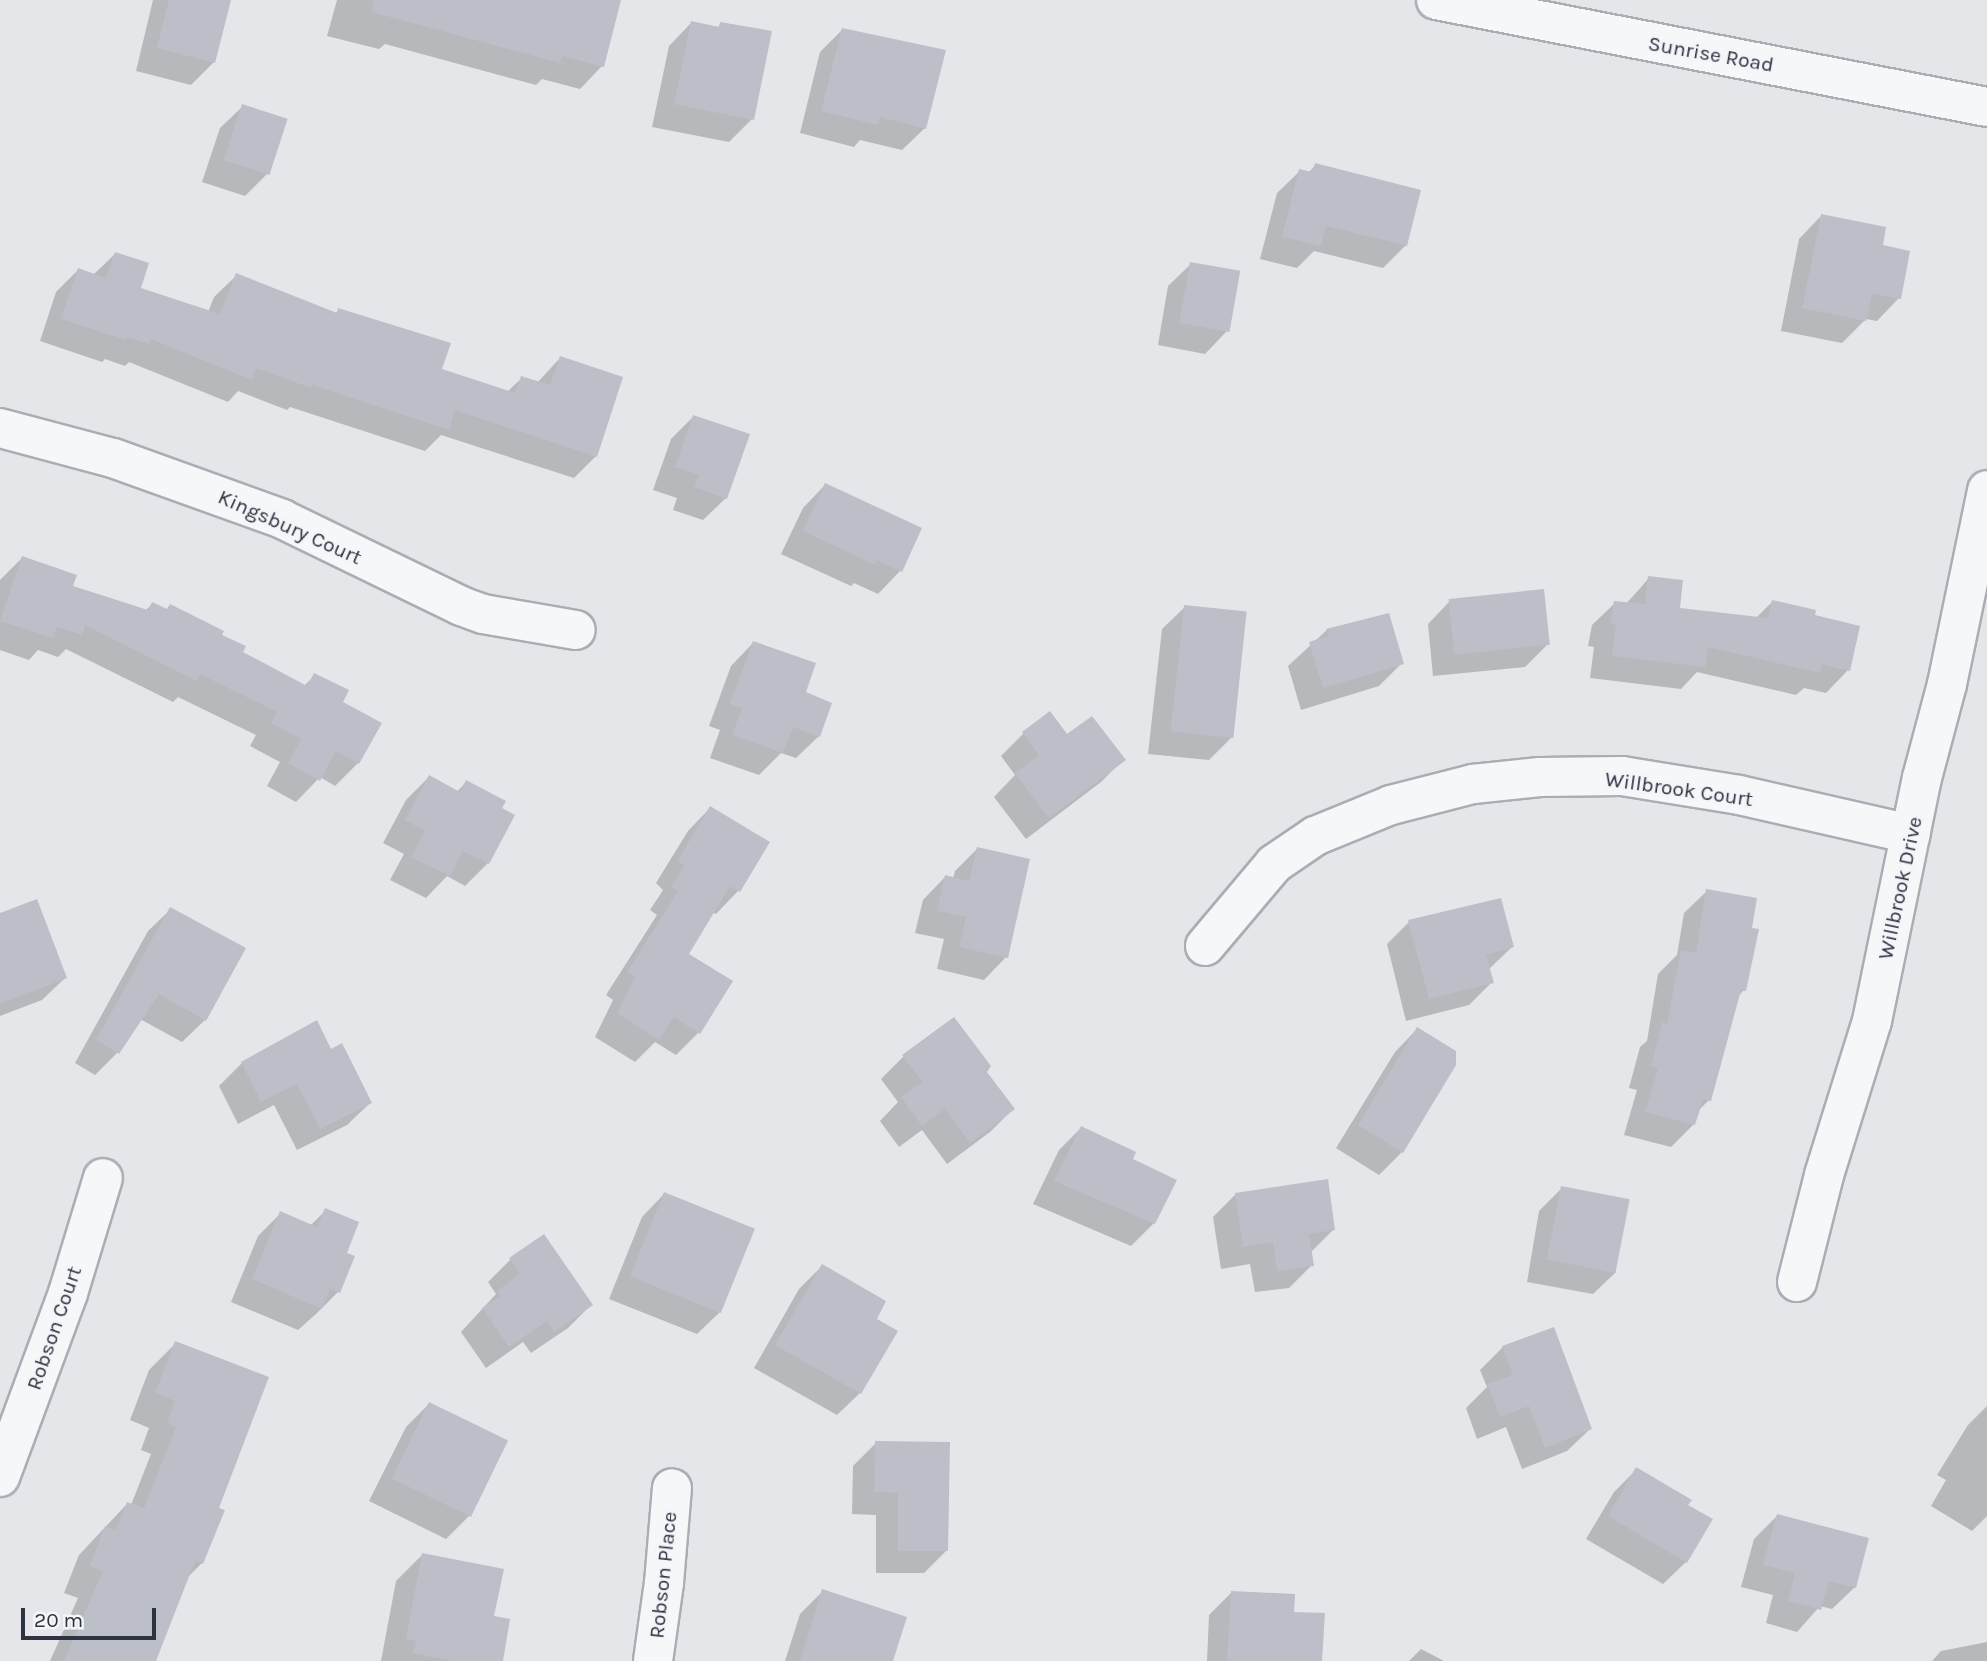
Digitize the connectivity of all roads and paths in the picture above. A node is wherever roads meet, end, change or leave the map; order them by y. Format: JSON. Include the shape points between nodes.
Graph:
{"nodes":[{"id":1,"x":1436,"y":0,"type":"edge"},
{"id":2,"x":1987,"y":107,"type":"edge"},
{"id":3,"x":0,"y":428,"type":"edge"},
{"id":4,"x":1987,"y":490,"type":"edge"},
{"id":5,"x":576,"y":631,"type":"dead end"},
{"id":6,"x":1911,"y":834,"type":"junction"},
{"id":7,"x":1205,"y":946,"type":"dead end"},
{"id":8,"x":103,"y":1178,"type":"dead end"},
{"id":9,"x":1797,"y":1282,"type":"dead end"},
{"id":10,"x":0,"y":1477,"type":"edge"},
{"id":11,"x":672,"y":1488,"type":"dead end"},
{"id":12,"x":653,"y":1661,"type":"edge"}],
"edges":[{"from":1,"to":2,"type":"street","name":"Sunrise Road"},
{"from":3,"to":5,"type":"street","name":"Kingsbury Court","via":[[113,458],[282,519],[483,614]]},
{"from":4,"to":6,"type":"street","name":"Willbrook Drive"},
{"from":6,"to":7,"type":"street","name":"Willbrook Court","via":[[1622,776],[1473,784],[1391,805],[1315,836],[1274,864]]},
{"from":6,"to":9,"type":"street","name":"Willbrook Drive","via":[[1872,1021],[1824,1175]]},
{"from":8,"to":10,"type":"street","name":"Robson Court","via":[[68,1293]]},
{"from":11,"to":12,"type":"street","name":"Robson Place"}]}
